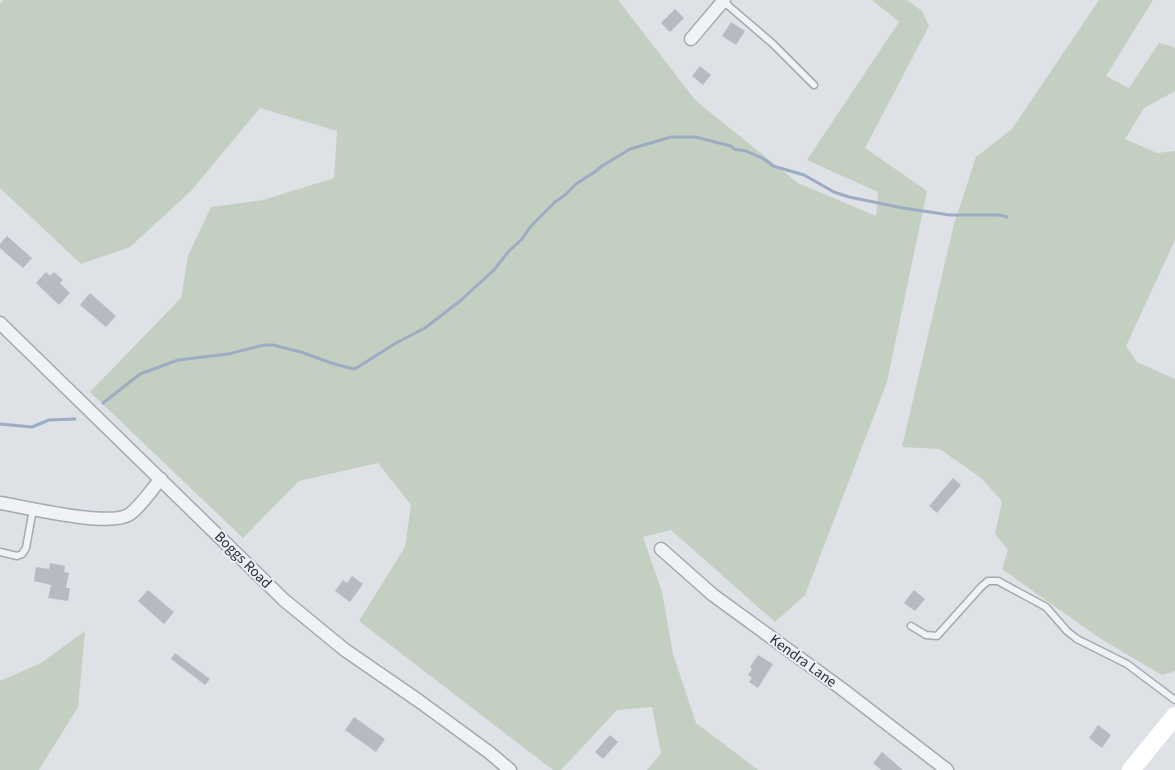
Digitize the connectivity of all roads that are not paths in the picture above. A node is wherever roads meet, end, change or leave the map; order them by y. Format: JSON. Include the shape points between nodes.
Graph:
{"nodes":[{"id":1,"x":723,"y":0,"type":"edge"},
{"id":2,"x":691,"y":40,"type":"dead end"},
{"id":3,"x":814,"y":85,"type":"dead end"},
{"id":4,"x":0,"y":323,"type":"edge"},
{"id":5,"x":161,"y":479,"type":"junction"},
{"id":6,"x":0,"y":503,"type":"edge"},
{"id":7,"x":34,"y":509,"type":"junction"},
{"id":8,"x":661,"y":549,"type":"dead end"},
{"id":9,"x":0,"y":552,"type":"edge"},
{"id":10,"x":911,"y":626,"type":"dead end"},
{"id":11,"x":1175,"y":700,"type":"edge"},
{"id":12,"x":1175,"y":716,"type":"edge"},
{"id":13,"x":510,"y":770,"type":"edge"},
{"id":14,"x":946,"y":770,"type":"edge"},
{"id":15,"x":1131,"y":770,"type":"edge"}],
"edges":[{"from":1,"to":2,"type":"street"},
{"from":1,"to":3,"type":"lane"},
{"from":4,"to":5,"type":"street","name":"Boggs Road"},
{"from":5,"to":7,"type":"street","via":[[129,515],[118,519]]},
{"from":5,"to":13,"type":"street","name":"Boggs Road","via":[[284,600],[345,650],[420,701]]},
{"from":6,"to":7,"type":"street"},
{"from":7,"to":9,"type":"lane","via":[[22,554]]},
{"from":8,"to":14,"type":"street","name":"Kendra Lane","via":[[713,595]]},
{"from":10,"to":11,"type":"lane","via":[[926,635],[937,636],[988,581],[998,581],[1046,606],[1067,631],[1127,664]]},
{"from":12,"to":15,"type":"street"}]}
